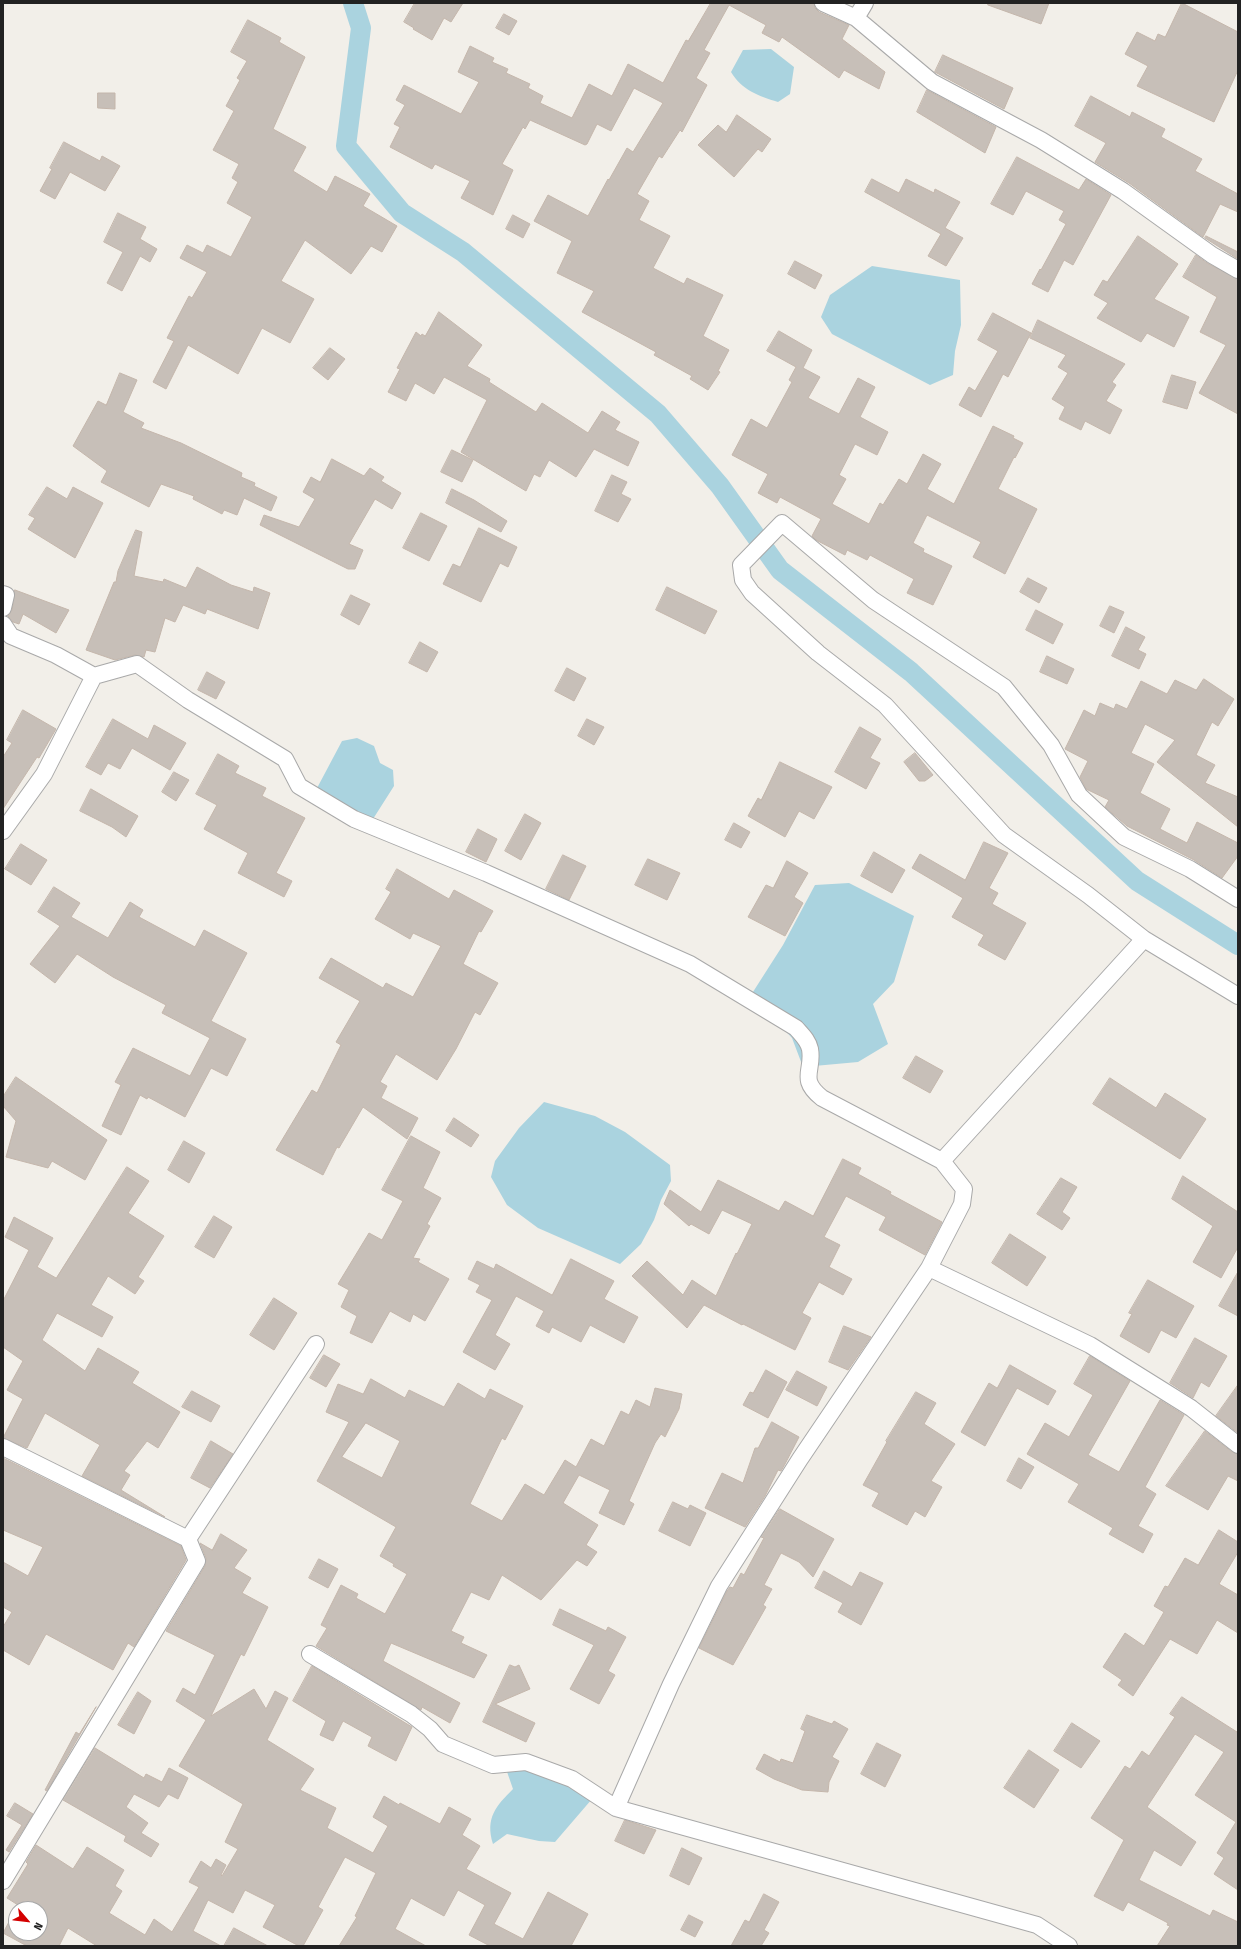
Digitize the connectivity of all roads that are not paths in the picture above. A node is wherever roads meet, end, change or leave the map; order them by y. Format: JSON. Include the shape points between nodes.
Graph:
{"nodes":[{"id":1,"x":823,"y":3,"type":"edge"},
{"id":2,"x":865,"y":3,"type":"edge"},
{"id":3,"x":856,"y":18,"type":"junction"},
{"id":4,"x":1238,"y":270,"type":"edge"},
{"id":5,"x":3,"y":594,"type":"edge"},
{"id":6,"x":3,"y":608,"type":"edge"},
{"id":7,"x":3,"y":624,"type":"edge"},
{"id":8,"x":94,"y":676,"type":"junction"},
{"id":9,"x":3,"y":832,"type":"edge"},
{"id":10,"x":1238,"y":899,"type":"edge"},
{"id":11,"x":1144,"y":938,"type":"junction"},
{"id":12,"x":1238,"y":996,"type":"edge"},
{"id":13,"x":942,"y":1162,"type":"junction"},
{"id":14,"x":929,"y":1268,"type":"junction"},
{"id":15,"x":316,"y":1344,"type":"dead end"},
{"id":16,"x":1238,"y":1444,"type":"edge"},
{"id":17,"x":3,"y":1446,"type":"edge"},
{"id":18,"x":188,"y":1539,"type":"junction"},
{"id":19,"x":310,"y":1654,"type":"dead end"},
{"id":20,"x":616,"y":1808,"type":"junction"},
{"id":21,"x":3,"y":1881,"type":"edge"},
{"id":22,"x":1069,"y":1946,"type":"edge"}],
"edges":[{"from":1,"to":3,"type":"street"},
{"from":2,"to":3,"type":"street"},
{"from":3,"to":4,"type":"street","via":[[932,82],[1041,140],[1124,191],[1212,255]]},
{"from":5,"to":6,"type":"street","via":[[6,595]]},
{"from":7,"to":8,"type":"street","via":[[10,636],[56,654]]},
{"from":8,"to":9,"type":"street","via":[[44,774]]},
{"from":8,"to":13,"type":"street","via":[[138,664],[188,700],[285,759],[299,786],[354,819],[486,873],[690,964],[796,1028],[805,1038],[810,1050],[808,1079],[812,1090],[822,1098]]},
{"from":10,"to":11,"type":"street","via":[[1190,869],[1124,837],[1079,795],[1051,745],[1004,686],[873,600],[782,524],[775,530],[741,565],[743,580],[752,593],[818,653],[885,705],[1004,834]]},
{"from":11,"to":12,"type":"street"},
{"from":11,"to":13,"type":"street"},
{"from":13,"to":14,"type":"street","via":[[964,1189],[962,1204]]},
{"from":14,"to":16,"type":"street","via":[[1090,1345],[1191,1408]]},
{"from":14,"to":20,"type":"street","via":[[800,1459],[719,1586],[671,1684]]},
{"from":15,"to":18,"type":"street"},
{"from":17,"to":18,"type":"street"},
{"from":18,"to":21,"type":"street","via":[[197,1561]]},
{"from":19,"to":20,"type":"street","via":[[411,1714],[443,1744],[493,1765],[526,1762],[572,1779]]},
{"from":20,"to":22,"type":"street","via":[[1037,1925]]}]}
